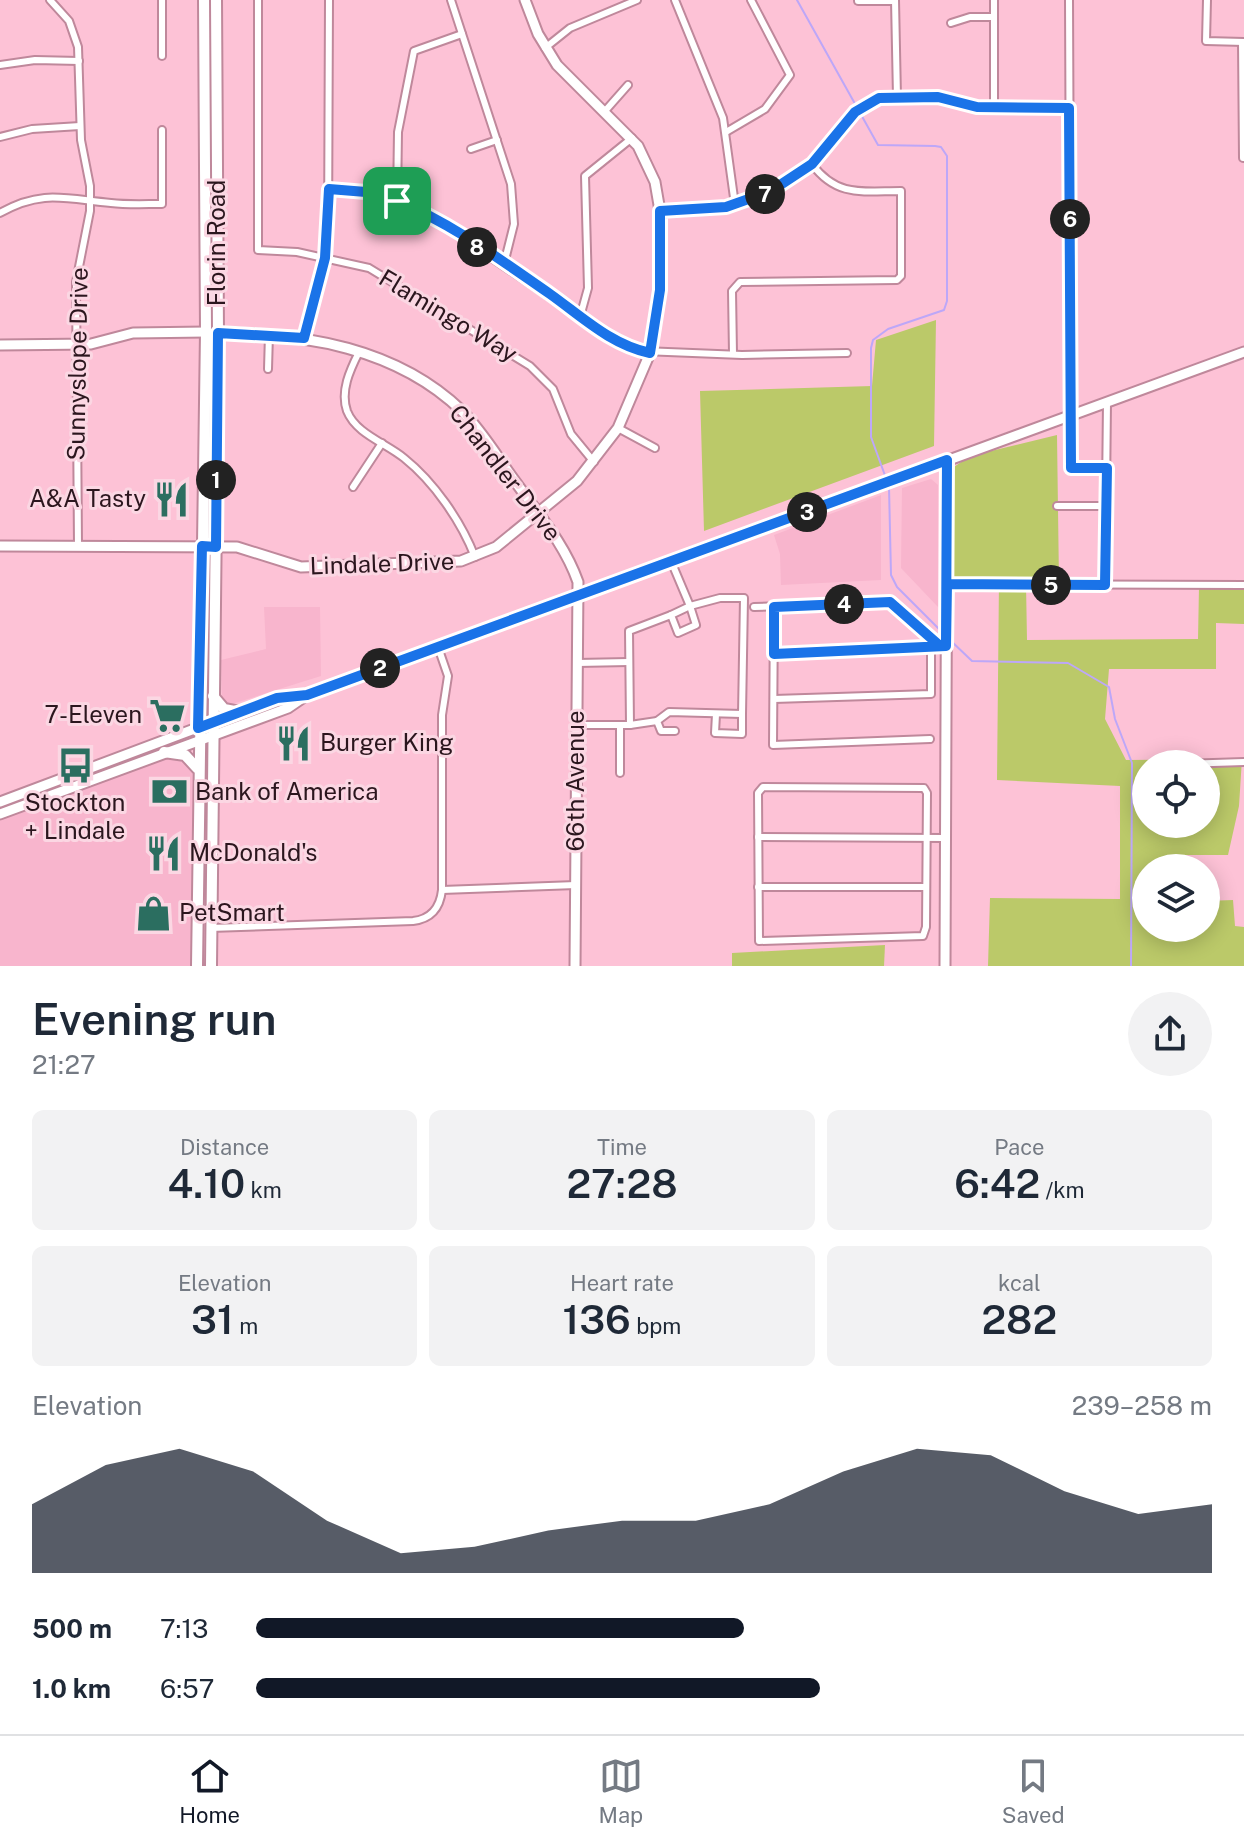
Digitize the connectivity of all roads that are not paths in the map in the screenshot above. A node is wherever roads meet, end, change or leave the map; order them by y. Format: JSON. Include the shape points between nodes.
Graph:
{"nodes":[{"id":1,"x":50,"y":0,"type":"edge"},
{"id":2,"x":162,"y":0,"type":"edge"},
{"id":3,"x":204,"y":0,"type":"edge"},
{"id":4,"x":216,"y":0,"type":"edge"},
{"id":5,"x":258,"y":0,"type":"edge"},
{"id":6,"x":329,"y":0,"type":"edge"},
{"id":7,"x":451,"y":0,"type":"edge"},
{"id":8,"x":525,"y":0,"type":"edge"},
{"id":9,"x":606,"y":0,"type":"edge"},
{"id":10,"x":637,"y":0,"type":"edge"},
{"id":11,"x":675,"y":0,"type":"edge"},
{"id":12,"x":751,"y":0,"type":"edge"},
{"id":13,"x":895,"y":0,"type":"edge"},
{"id":14,"x":994,"y":0,"type":"edge"},
{"id":15,"x":1069,"y":0,"type":"edge"},
{"id":16,"x":1207,"y":0,"type":"edge"},
{"id":17,"x":858,"y":1,"type":"edge"},
{"id":18,"x":611,"y":11,"type":"junction"},
{"id":19,"x":994,"y":17,"type":"junction"},
{"id":20,"x":951,"y":23,"type":"dead end"},
{"id":21,"x":462,"y":34,"type":"junction"},
{"id":22,"x":1243,"y":42,"type":"edge"},
{"id":23,"x":545,"y":48,"type":"junction"},
{"id":24,"x":162,"y":56,"type":"dead end"},
{"id":25,"x":79,"y":61,"type":"junction"},
{"id":26,"x":0,"y":65,"type":"edge"},
{"id":27,"x":628,"y":85,"type":"dead end"},
{"id":28,"x":897,"y":97,"type":"junction"},
{"id":29,"x":994,"y":108,"type":"junction"},
{"id":30,"x":1069,"y":108,"type":"junction"},
{"id":31,"x":605,"y":111,"type":"junction"},
{"id":32,"x":80,"y":126,"type":"junction"},
{"id":33,"x":162,"y":130,"type":"dead end"},
{"id":34,"x":726,"y":132,"type":"junction"},
{"id":35,"x":0,"y":137,"type":"edge"},
{"id":36,"x":632,"y":138,"type":"junction"},
{"id":37,"x":497,"y":140,"type":"junction"},
{"id":38,"x":471,"y":149,"type":"dead end"},
{"id":39,"x":1243,"y":158,"type":"edge"},
{"id":40,"x":812,"y":164,"type":"junction"},
{"id":41,"x":329,"y":189,"type":"junction"},
{"id":42,"x":91,"y":200,"type":"junction"},
{"id":43,"x":397,"y":201,"type":"junction"},
{"id":44,"x":735,"y":205,"type":"junction"},
{"id":45,"x":660,"y":211,"type":"junction"},
{"id":46,"x":0,"y":213,"type":"edge"},
{"id":47,"x":325,"y":258,"type":"junction"},
{"id":48,"x":504,"y":264,"type":"junction"},
{"id":49,"x":206,"y":316,"type":"junction"},
{"id":50,"x":580,"y":317,"type":"junction"},
{"id":51,"x":206,"y":332,"type":"junction"},
{"id":52,"x":218,"y":333,"type":"junction"},
{"id":53,"x":269,"y":334,"type":"junction"},
{"id":54,"x":304,"y":338,"type":"junction"},
{"id":55,"x":76,"y":344,"type":"junction"},
{"id":56,"x":0,"y":345,"type":"edge"},
{"id":57,"x":217,"y":349,"type":"junction"},
{"id":58,"x":359,"y":352,"type":"junction"},
{"id":59,"x":1244,"y":352,"type":"edge"},
{"id":60,"x":650,"y":353,"type":"junction"},
{"id":61,"x":847,"y":353,"type":"dead end"},
{"id":62,"x":733,"y":354,"type":"junction"},
{"id":63,"x":268,"y":369,"type":"dead end"},
{"id":64,"x":1107,"y":402,"type":"junction"},
{"id":65,"x":1070,"y":415,"type":"junction"},
{"id":66,"x":618,"y":428,"type":"junction"},
{"id":67,"x":382,"y":443,"type":"junction"},
{"id":68,"x":655,"y":448,"type":"dead end"},
{"id":69,"x":947,"y":460,"type":"junction"},
{"id":70,"x":594,"y":462,"type":"junction"},
{"id":71,"x":1107,"y":468,"type":"junction"},
{"id":72,"x":353,"y":487,"type":"dead end"},
{"id":73,"x":1057,"y":506,"type":"dead end"},
{"id":74,"x":1106,"y":506,"type":"junction"},
{"id":75,"x":539,"y":515,"type":"junction"},
{"id":76,"x":0,"y":546,"type":"edge"},
{"id":77,"x":78,"y":546,"type":"junction"},
{"id":78,"x":202,"y":546,"type":"junction"},
{"id":79,"x":216,"y":547,"type":"junction"},
{"id":80,"x":475,"y":557,"type":"junction"},
{"id":81,"x":671,"y":561,"type":"junction"},
{"id":82,"x":947,"y":584,"type":"junction"},
{"id":83,"x":1105,"y":585,"type":"junction"},
{"id":84,"x":1244,"y":585,"type":"edge"},
{"id":85,"x":578,"y":596,"type":"junction"},
{"id":86,"x":690,"y":606,"type":"junction"},
{"id":87,"x":754,"y":607,"type":"dead end"},
{"id":88,"x":774,"y":607,"type":"junction"},
{"id":89,"x":671,"y":615,"type":"junction"},
{"id":90,"x":944,"y":644,"type":"junction"},
{"id":91,"x":438,"y":647,"type":"junction"},
{"id":92,"x":931,"y":648,"type":"junction"},
{"id":93,"x":774,"y":654,"type":"junction"},
{"id":94,"x":629,"y":662,"type":"junction"},
{"id":95,"x":577,"y":663,"type":"junction"},
{"id":96,"x":307,"y":695,"type":"junction"},
{"id":97,"x":213,"y":696,"type":"junction"},
{"id":98,"x":774,"y":699,"type":"junction"},
{"id":99,"x":240,"y":712,"type":"junction"},
{"id":100,"x":716,"y":714,"type":"junction"},
{"id":101,"x":742,"y":714,"type":"junction"},
{"id":102,"x":657,"y":721,"type":"junction"},
{"id":103,"x":212,"y":722,"type":"junction"},
{"id":104,"x":577,"y":725,"type":"junction"},
{"id":105,"x":620,"y":725,"type":"junction"},
{"id":106,"x":630,"y":725,"type":"junction"},
{"id":107,"x":675,"y":731,"type":"dead end"},
{"id":108,"x":198,"y":733,"type":"junction"},
{"id":109,"x":213,"y":736,"type":"junction"},
{"id":110,"x":930,"y":739,"type":"dead end"},
{"id":111,"x":164,"y":752,"type":"junction"},
{"id":112,"x":1244,"y":762,"type":"edge"},
{"id":113,"x":1220,"y":763,"type":"edge"},
{"id":114,"x":197,"y":768,"type":"junction"},
{"id":115,"x":620,"y":773,"type":"dead end"},
{"id":116,"x":0,"y":802,"type":"edge"},
{"id":117,"x":0,"y":814,"type":"edge"},
{"id":118,"x":758,"y":837,"type":"junction"},
{"id":119,"x":927,"y":838,"type":"junction"},
{"id":120,"x":945,"y":838,"type":"junction"},
{"id":121,"x":576,"y":885,"type":"junction"},
{"id":122,"x":758,"y":887,"type":"junction"},
{"id":123,"x":926,"y":887,"type":"junction"},
{"id":124,"x":442,"y":890,"type":"junction"},
{"id":125,"x":211,"y":928,"type":"junction"},
{"id":126,"x":197,"y":929,"type":"junction"},
{"id":127,"x":197,"y":966,"type":"edge"},
{"id":128,"x":211,"y":966,"type":"edge"},
{"id":129,"x":575,"y":966,"type":"edge"},
{"id":130,"x":945,"y":966,"type":"edge"}],
"edges":[{"from":1,"to":25,"type":"street","name":"Sunnyslope Drive","via":[[72,27]]},
{"from":2,"to":24,"type":"street"},
{"from":3,"to":49,"type":"main road","name":"Florin Road"},
{"from":4,"to":52,"type":"main road","name":"Florin Road"},
{"from":5,"to":47,"type":"street","name":"Flamingo Way","via":[[258,250]]},
{"from":6,"to":41,"type":"street"},
{"from":7,"to":21,"type":"street"},
{"from":8,"to":23,"type":"street","name":"Lindale Drive"},
{"from":9,"to":18,"type":"street"},
{"from":10,"to":18,"type":"street"},
{"from":11,"to":34,"type":"street"},
{"from":12,"to":34,"type":"street","via":[[790,75],[765,109]]},
{"from":13,"to":17,"type":"street"},
{"from":13,"to":28,"type":"street"},
{"from":14,"to":19,"type":"street"},
{"from":15,"to":30,"type":"street"},
{"from":16,"to":22,"type":"street","via":[[1206,41]]},
{"from":18,"to":23,"type":"street","via":[[570,28]]},
{"from":19,"to":20,"type":"street"},
{"from":19,"to":29,"type":"street"},
{"from":21,"to":37,"type":"street"},
{"from":21,"to":43,"type":"street","via":[[414,51],[398,132]]},
{"from":22,"to":39,"type":"street"},
{"from":23,"to":31,"type":"street","name":"Lindale Drive"},
{"from":25,"to":26,"type":"street"},
{"from":25,"to":32,"type":"street","name":"Sunnyslope Drive"},
{"from":27,"to":31,"type":"street"},
{"from":28,"to":29,"type":"street","via":[[938,97]]},
{"from":28,"to":40,"type":"street","via":[[866,104],[852,115]]},
{"from":29,"to":30,"type":"street"},
{"from":30,"to":65,"type":"street"},
{"from":31,"to":36,"type":"street","name":"Lindale Drive"},
{"from":32,"to":35,"type":"street"},
{"from":32,"to":42,"type":"street","name":"Sunnyslope Drive"},
{"from":33,"to":42,"type":"street","via":[[162,204]]},
{"from":34,"to":44,"type":"street"},
{"from":36,"to":45,"type":"street","name":"Lindale Drive","via":[[650,170]]},
{"from":36,"to":50,"type":"street","via":[[585,176],[588,288]]},
{"from":37,"to":38,"type":"street"},
{"from":37,"to":48,"type":"street","via":[[514,211]]},
{"from":40,"to":44,"type":"street","via":[[771,191]]},
{"from":40,"to":62,"type":"street","via":[[847,192],[901,191],[901,276],[740,282],[732,291]]},
{"from":41,"to":43,"type":"street"},
{"from":41,"to":47,"type":"street"},
{"from":42,"to":46,"type":"street","via":[[41,198]]},
{"from":42,"to":55,"type":"street","name":"Sunnyslope Drive","via":[[77,273]]},
{"from":43,"to":48,"type":"street"},
{"from":44,"to":45,"type":"street"},
{"from":45,"to":60,"type":"street","name":"Lindale Drive","via":[[660,290]]},
{"from":47,"to":54,"type":"street"},
{"from":47,"to":70,"type":"street","name":"Flamingo Way","via":[[383,274],[536,370],[557,395],[574,440]]},
{"from":48,"to":50,"type":"street"},
{"from":49,"to":51,"type":"main road","name":"Florin Road"},
{"from":49,"to":52,"type":"main road"},
{"from":50,"to":60,"type":"street"},
{"from":51,"to":55,"type":"street","via":[[133,333]]},
{"from":51,"to":57,"type":"main road"},
{"from":51,"to":78,"type":"main road","name":"Florin Road"},
{"from":52,"to":53,"type":"street","name":"Chandler Drive"},
{"from":52,"to":57,"type":"main road","name":"Florin Road"},
{"from":53,"to":54,"type":"street","name":"Chandler Drive"},
{"from":53,"to":63,"type":"street"},
{"from":54,"to":58,"type":"street","name":"Chandler Drive"},
{"from":55,"to":56,"type":"street"},
{"from":55,"to":77,"type":"street","name":"Sunnyslope Drive"},
{"from":57,"to":79,"type":"main road","name":"Florin Road"},
{"from":58,"to":67,"type":"street","via":[[347,381],[346,409],[357,426]]},
{"from":58,"to":75,"type":"street","name":"Chandler Drive","via":[[398,368],[459,409]]},
{"from":59,"to":64,"type":"street"},
{"from":60,"to":62,"type":"street"},
{"from":60,"to":66,"type":"street","name":"Lindale Drive"},
{"from":61,"to":62,"type":"street"},
{"from":64,"to":65,"type":"street"},
{"from":64,"to":71,"type":"street"},
{"from":65,"to":69,"type":"street"},
{"from":65,"to":71,"type":"street","via":[[1071,468]]},
{"from":66,"to":68,"type":"street"},
{"from":66,"to":70,"type":"street","name":"Lindale Drive"},
{"from":67,"to":72,"type":"street"},
{"from":67,"to":80,"type":"street","via":[[422,476],[467,536]]},
{"from":69,"to":81,"type":"street"},
{"from":69,"to":82,"type":"street"},
{"from":70,"to":75,"type":"street","name":"Lindale Drive"},
{"from":71,"to":74,"type":"street"},
{"from":73,"to":74,"type":"street"},
{"from":74,"to":83,"type":"street"},
{"from":75,"to":80,"type":"street","name":"Lindale Drive"},
{"from":75,"to":85,"type":"street","name":"Chandler Drive","via":[[563,548],[578,582]]},
{"from":76,"to":77,"type":"street","name":"Lindale Drive"},
{"from":77,"to":78,"type":"street","name":"Lindale Drive"},
{"from":78,"to":79,"type":"street","name":"Lindale Drive"},
{"from":78,"to":108,"type":"main road","name":"Florin Road"},
{"from":79,"to":80,"type":"street","name":"Lindale Drive","via":[[250,549],[301,567]]},
{"from":79,"to":97,"type":"main road","name":"Florin Road"},
{"from":81,"to":85,"type":"street"},
{"from":81,"to":86,"type":"street"},
{"from":82,"to":83,"type":"street"},
{"from":82,"to":90,"type":"street"},
{"from":83,"to":84,"type":"street"},
{"from":85,"to":91,"type":"street"},
{"from":85,"to":95,"type":"street","name":"66th Avenue"},
{"from":86,"to":89,"type":"street"},
{"from":86,"to":89,"type":"street","via":[[696,625],[678,633]]},
{"from":86,"to":101,"type":"street","via":[[744,598]]},
{"from":87,"to":88,"type":"street"},
{"from":88,"to":90,"type":"street","via":[[890,602]]},
{"from":88,"to":93,"type":"street"},
{"from":89,"to":94,"type":"street","via":[[629,631]]},
{"from":90,"to":92,"type":"street"},
{"from":90,"to":120,"type":"street"},
{"from":91,"to":96,"type":"street"},
{"from":91,"to":124,"type":"street","via":[[448,676],[442,715]]},
{"from":92,"to":93,"type":"street"},
{"from":92,"to":98,"type":"street","via":[[931,694]]},
{"from":93,"to":98,"type":"street"},
{"from":94,"to":95,"type":"street"},
{"from":94,"to":106,"type":"street"},
{"from":95,"to":104,"type":"street","name":"66th Avenue"},
{"from":96,"to":99,"type":"street","via":[[277,698]]},
{"from":96,"to":109,"type":"street","via":[[288,708]]},
{"from":97,"to":99,"type":"main road","via":[[224,709]]},
{"from":97,"to":103,"type":"main road","name":"Florin Road"},
{"from":98,"to":110,"type":"street","via":[[773,745]]},
{"from":99,"to":103,"type":"street"},
{"from":100,"to":101,"type":"street"},
{"from":100,"to":101,"type":"street","via":[[715,733],[742,734]]},
{"from":100,"to":102,"type":"street","via":[[669,712]]},
{"from":102,"to":106,"type":"street"},
{"from":102,"to":107,"type":"street","via":[[661,731]]},
{"from":103,"to":108,"type":"street"},
{"from":103,"to":109,"type":"main road","name":"Florin Road"},
{"from":104,"to":105,"type":"street"},
{"from":104,"to":121,"type":"street","name":"66th Avenue"},
{"from":105,"to":106,"type":"street"},
{"from":105,"to":115,"type":"street"},
{"from":108,"to":109,"type":"street"},
{"from":108,"to":111,"type":"street"},
{"from":108,"to":114,"type":"main road","name":"Florin Road"},
{"from":108,"to":116,"type":"street"},
{"from":109,"to":125,"type":"main road","name":"Florin Road"},
{"from":111,"to":114,"type":"main road","via":[[185,755]]},
{"from":111,"to":117,"type":"street"},
{"from":112,"to":113,"type":"street"},
{"from":114,"to":126,"type":"main road","name":"Florin Road"},
{"from":118,"to":119,"type":"street"},
{"from":118,"to":119,"type":"street","via":[[759,790],[798,787],[924,788]]},
{"from":118,"to":122,"type":"street"},
{"from":119,"to":120,"type":"street"},
{"from":119,"to":123,"type":"street"},
{"from":120,"to":130,"type":"street"},
{"from":121,"to":124,"type":"street"},
{"from":121,"to":129,"type":"street","name":"66th Avenue"},
{"from":122,"to":123,"type":"street"},
{"from":122,"to":123,"type":"street","via":[[758,939],[766,943],[921,937],[926,931]]},
{"from":124,"to":125,"type":"street","via":[[436,910],[419,920]]},
{"from":125,"to":126,"type":"street"},
{"from":125,"to":128,"type":"main road","name":"Florin Road"},
{"from":126,"to":127,"type":"main road","name":"Florin Road"}]}
